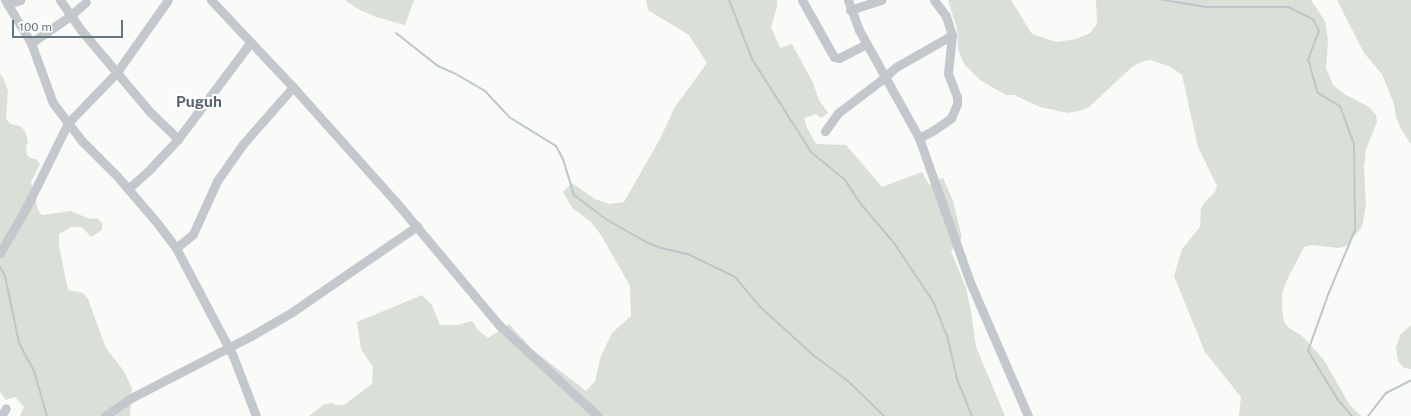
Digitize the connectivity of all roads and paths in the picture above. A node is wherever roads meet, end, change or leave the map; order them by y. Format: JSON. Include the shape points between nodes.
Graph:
{"nodes":[{"id":1,"x":20,"y":0,"type":"edge"},
{"id":2,"x":60,"y":0,"type":"edge"},
{"id":3,"x":168,"y":0,"type":"edge"},
{"id":4,"x":211,"y":0,"type":"edge"},
{"id":5,"x":802,"y":0,"type":"edge"},
{"id":6,"x":848,"y":0,"type":"edge"},
{"id":7,"x":881,"y":0,"type":"edge"},
{"id":8,"x":934,"y":0,"type":"edge"},
{"id":9,"x":7,"y":2,"type":"edge"},
{"id":10,"x":86,"y":2,"type":"dead end"},
{"id":11,"x":850,"y":10,"type":"junction"},
{"id":12,"x":70,"y":16,"type":"junction"},
{"id":13,"x":952,"y":35,"type":"junction"},
{"id":14,"x":31,"y":43,"type":"junction"},
{"id":15,"x":250,"y":43,"type":"junction"},
{"id":16,"x":867,"y":44,"type":"junction"},
{"id":17,"x":117,"y":72,"type":"junction"},
{"id":18,"x":885,"y":75,"type":"junction"},
{"id":19,"x":293,"y":87,"type":"junction"},
{"id":20,"x":68,"y":123,"type":"junction"},
{"id":21,"x":825,"y":131,"type":"dead end"},
{"id":22,"x":919,"y":138,"type":"junction"},
{"id":23,"x":178,"y":139,"type":"junction"},
{"id":24,"x":128,"y":189,"type":"junction"},
{"id":25,"x":417,"y":226,"type":"junction"},
{"id":26,"x":176,"y":248,"type":"junction"},
{"id":27,"x":0,"y":253,"type":"edge"},
{"id":28,"x":228,"y":348,"type":"junction"},
{"id":29,"x":105,"y":416,"type":"edge"},
{"id":30,"x":256,"y":416,"type":"edge"},
{"id":31,"x":598,"y":416,"type":"edge"},
{"id":32,"x":1028,"y":416,"type":"edge"}],
"edges":[{"from":1,"to":9,"type":"street"},
{"from":2,"to":12,"type":"street"},
{"from":3,"to":17,"type":"street"},
{"from":4,"to":15,"type":"street"},
{"from":5,"to":16,"type":"street","via":[[834,57],[839,58]]},
{"from":6,"to":11,"type":"street"},
{"from":7,"to":11,"type":"street"},
{"from":8,"to":13,"type":"street","via":[[946,16]]},
{"from":9,"to":14,"type":"street"},
{"from":10,"to":12,"type":"street"},
{"from":11,"to":16,"type":"street"},
{"from":12,"to":14,"type":"street"},
{"from":12,"to":17,"type":"street"},
{"from":13,"to":18,"type":"street","via":[[906,60]]},
{"from":13,"to":22,"type":"street","via":[[948,73],[957,97],[954,112],[940,127]]},
{"from":14,"to":20,"type":"street","via":[[50,96]]},
{"from":15,"to":19,"type":"street"},
{"from":15,"to":23,"type":"street"},
{"from":16,"to":18,"type":"street"},
{"from":17,"to":20,"type":"street"},
{"from":17,"to":23,"type":"street","via":[[150,112]]},
{"from":18,"to":21,"type":"street","via":[[838,113]]},
{"from":18,"to":22,"type":"street"},
{"from":19,"to":25,"type":"street"},
{"from":19,"to":26,"type":"street","via":[[243,144],[217,181],[193,234]]},
{"from":20,"to":24,"type":"street"},
{"from":20,"to":27,"type":"street","via":[[26,208]]},
{"from":22,"to":32,"type":"street","via":[[970,282]]},
{"from":23,"to":24,"type":"street"},
{"from":24,"to":26,"type":"street"},
{"from":25,"to":28,"type":"street","via":[[292,312]]},
{"from":25,"to":31,"type":"street","via":[[499,325]]},
{"from":26,"to":28,"type":"street"},
{"from":28,"to":29,"type":"street","via":[[131,398]]},
{"from":28,"to":30,"type":"street"}]}
